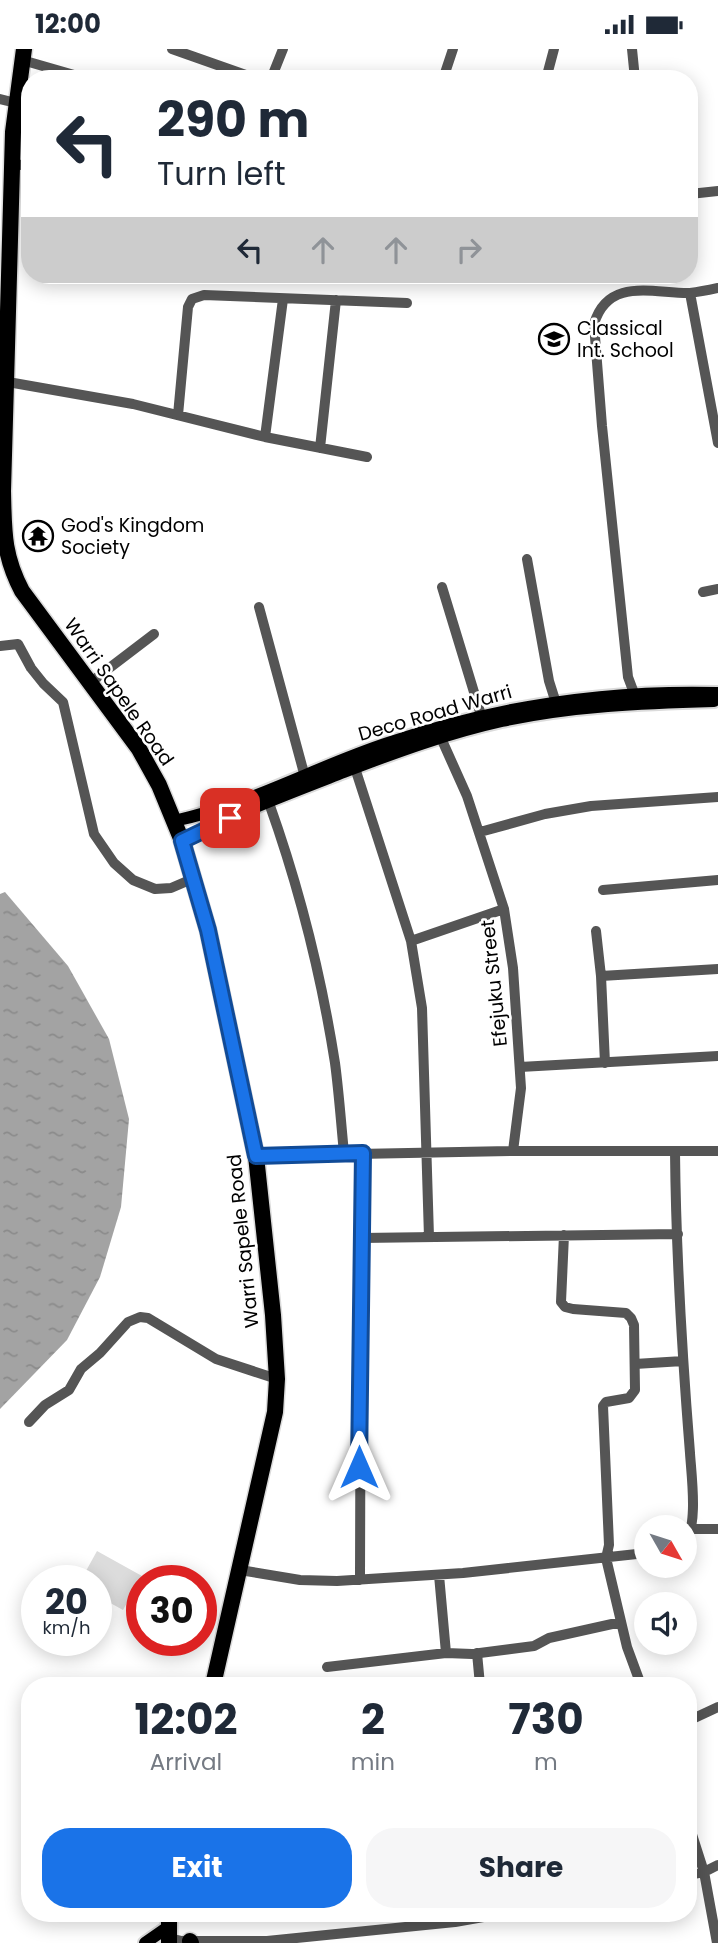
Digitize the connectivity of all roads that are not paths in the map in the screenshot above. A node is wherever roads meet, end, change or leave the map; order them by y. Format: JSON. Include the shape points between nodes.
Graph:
{"nodes":[{"id":1,"x":172,"y":49,"type":"edge"},
{"id":2,"x":283,"y":49,"type":"edge"},
{"id":3,"x":453,"y":49,"type":"edge"},
{"id":4,"x":554,"y":49,"type":"edge"},
{"id":5,"x":632,"y":49,"type":"edge"},
{"id":6,"x":23,"y":55,"type":"edge"},
{"id":7,"x":64,"y":70,"type":"edge"},
{"id":8,"x":232,"y":70,"type":"edge"},
{"id":9,"x":275,"y":70,"type":"edge"},
{"id":10,"x":446,"y":70,"type":"edge"},
{"id":11,"x":548,"y":70,"type":"edge"},
{"id":12,"x":634,"y":70,"type":"edge"},
{"id":13,"x":8,"y":101,"type":"edge"},
{"id":14,"x":21,"y":165,"type":"edge"},
{"id":15,"x":718,"y":191,"type":"edge"},
{"id":16,"x":698,"y":193,"type":"edge"},
{"id":17,"x":650,"y":284,"type":"edge"},
{"id":18,"x":718,"y":288,"type":"edge"},
{"id":19,"x":650,"y":289,"type":"junction"},
{"id":20,"x":690,"y":293,"type":"junction"},
{"id":21,"x":283,"y":299,"type":"junction"},
{"id":22,"x":336,"y":300,"type":"junction"},
{"id":23,"x":407,"y":303,"type":"dead end"},
{"id":24,"x":8,"y":382,"type":"junction"},
{"id":25,"x":178,"y":415,"type":"junction"},
{"id":26,"x":265,"y":437,"type":"junction"},
{"id":27,"x":718,"y":443,"type":"edge"},
{"id":28,"x":320,"y":448,"type":"junction"},
{"id":29,"x":367,"y":457,"type":"dead end"},
{"id":30,"x":527,"y":559,"type":"dead end"},
{"id":31,"x":5,"y":565,"type":"edge"},
{"id":32,"x":442,"y":587,"type":"dead end"},
{"id":33,"x":718,"y":589,"type":"edge"},
{"id":34,"x":703,"y":592,"type":"dead end"},
{"id":35,"x":259,"y":607,"type":"dead end"},
{"id":36,"x":154,"y":634,"type":"dead end"},
{"id":37,"x":0,"y":646,"type":"edge"},
{"id":38,"x":91,"y":682,"type":"junction"},
{"id":39,"x":634,"y":693,"type":"junction"},
{"id":40,"x":718,"y":693,"type":"edge"},
{"id":41,"x":718,"y":701,"type":"edge"},
{"id":42,"x":556,"y":703,"type":"junction"},
{"id":43,"x":483,"y":721,"type":"junction"},
{"id":44,"x":441,"y":738,"type":"junction"},
{"id":45,"x":355,"y":768,"type":"junction"},
{"id":46,"x":306,"y":777,"type":"junction"},
{"id":47,"x":718,"y":797,"type":"edge"},
{"id":48,"x":268,"y":803,"type":"junction"},
{"id":49,"x":174,"y":821,"type":"junction"},
{"id":50,"x":480,"y":831,"type":"junction"},
{"id":51,"x":182,"y":841,"type":"junction"},
{"id":52,"x":192,"y":879,"type":"junction"},
{"id":53,"x":718,"y":880,"type":"edge"},
{"id":54,"x":603,"y":890,"type":"dead end"},
{"id":55,"x":504,"y":909,"type":"junction"},
{"id":56,"x":596,"y":931,"type":"dead end"},
{"id":57,"x":411,"y":941,"type":"junction"},
{"id":58,"x":718,"y":968,"type":"edge"},
{"id":59,"x":601,"y":975,"type":"junction"},
{"id":60,"x":718,"y":1056,"type":"edge"},
{"id":61,"x":605,"y":1063,"type":"junction"},
{"id":62,"x":520,"y":1067,"type":"junction"},
{"id":63,"x":513,"y":1151,"type":"junction"},
{"id":64,"x":718,"y":1151,"type":"edge"},
{"id":65,"x":426,"y":1152,"type":"junction"},
{"id":66,"x":675,"y":1152,"type":"junction"},
{"id":67,"x":344,"y":1153,"type":"junction"},
{"id":68,"x":363,"y":1153,"type":"junction"},
{"id":69,"x":256,"y":1156,"type":"junction"},
{"id":70,"x":678,"y":1234,"type":"junction"},
{"id":71,"x":564,"y":1235,"type":"junction"},
{"id":72,"x":429,"y":1237,"type":"junction"},
{"id":73,"x":361,"y":1238,"type":"junction"},
{"id":74,"x":683,"y":1361,"type":"junction"},
{"id":75,"x":635,"y":1364,"type":"junction"},
{"id":76,"x":277,"y":1380,"type":"junction"},
{"id":77,"x":29,"y":1422,"type":"dead end"},
{"id":78,"x":691,"y":1515,"type":"edge"},
{"id":79,"x":697,"y":1529,"type":"edge"},
{"id":80,"x":718,"y":1529,"type":"edge"},
{"id":81,"x":634,"y":1554,"type":"edge"},
{"id":82,"x":606,"y":1558,"type":"junction"},
{"id":83,"x":240,"y":1570,"type":"junction"},
{"id":84,"x":439,"y":1574,"type":"junction"},
{"id":85,"x":360,"y":1580,"type":"junction"},
{"id":86,"x":621,"y":1622,"type":"junction"},
{"id":87,"x":446,"y":1653,"type":"junction"},
{"id":88,"x":477,"y":1653,"type":"junction"},
{"id":89,"x":327,"y":1667,"type":"dead end"},
{"id":90,"x":215,"y":1677,"type":"edge"},
{"id":91,"x":479,"y":1677,"type":"edge"},
{"id":92,"x":638,"y":1677,"type":"edge"},
{"id":93,"x":718,"y":1707,"type":"edge"},
{"id":94,"x":697,"y":1717,"type":"edge"},
{"id":95,"x":697,"y":1850,"type":"edge"},
{"id":96,"x":718,"y":1865,"type":"edge"},
{"id":97,"x":704,"y":1872,"type":"junction"},
{"id":98,"x":697,"y":1873,"type":"edge"},
{"id":99,"x":405,"y":1922,"type":"edge"},
{"id":100,"x":455,"y":1922,"type":"edge"},
{"id":101,"x":405,"y":1926,"type":"junction"},
{"id":102,"x":169,"y":1930,"type":"edge"},
{"id":103,"x":190,"y":1942,"type":"edge"},
{"id":104,"x":145,"y":1943,"type":"edge"},
{"id":105,"x":717,"y":1943,"type":"edge"}],
"edges":[{"from":1,"to":8,"type":"street"},
{"from":2,"to":9,"type":"street"},
{"from":3,"to":10,"type":"street"},
{"from":4,"to":11,"type":"street"},
{"from":5,"to":12,"type":"street"},
{"from":6,"to":7,"type":"street"},
{"from":6,"to":13,"type":"highway","name":"Warri Sapele Road"},
{"from":13,"to":14,"type":"highway","name":"Warri Sapele Road"},
{"from":14,"to":24,"type":"highway","name":"Warri Sapele Road"},
{"from":15,"to":16,"type":"street"},
{"from":17,"to":19,"type":"street"},
{"from":18,"to":20,"type":"street"},
{"from":19,"to":20,"type":"street"},
{"from":19,"to":39,"type":"street","via":[[604,303],[598,309],[594,332],[628,677]]},
{"from":20,"to":27,"type":"street"},
{"from":21,"to":22,"type":"street"},
{"from":21,"to":25,"type":"street","via":[[204,295],[192,299]]},
{"from":21,"to":26,"type":"street"},
{"from":22,"to":23,"type":"street"},
{"from":22,"to":28,"type":"street"},
{"from":24,"to":25,"type":"street"},
{"from":24,"to":31,"type":"highway","name":"Warri Sapele Road"},
{"from":25,"to":26,"type":"street"},
{"from":26,"to":28,"type":"street"},
{"from":28,"to":29,"type":"street"},
{"from":30,"to":42,"type":"street"},
{"from":31,"to":38,"type":"highway","name":"Warri Sapele Road"},
{"from":32,"to":43,"type":"street"},
{"from":33,"to":34,"type":"street"},
{"from":35,"to":46,"type":"street"},
{"from":36,"to":38,"type":"street"},
{"from":37,"to":52,"type":"street","via":[[18,644],[43,683],[63,702],[94,834],[114,863],[133,880],[155,889]]},
{"from":38,"to":49,"type":"highway","name":"Warri Sapele Road","via":[[139,749]]},
{"from":39,"to":40,"type":"main road","name":"Deco Road Warri"},
{"from":39,"to":42,"type":"main road","name":"Deco Road Warri"},
{"from":41,"to":43,"type":"main road","name":"Deco Road Warri","via":[[635,703]]},
{"from":42,"to":43,"type":"main road","name":"Deco Road Warri"},
{"from":43,"to":44,"type":"main road","name":"Deco Road Warri"},
{"from":43,"to":46,"type":"main road","name":"Deco Road Warri","via":[[390,742]]},
{"from":44,"to":45,"type":"main road","name":"Deco Road Warri"},
{"from":44,"to":50,"type":"street","name":"Efejuku Street"},
{"from":45,"to":48,"type":"main road","name":"Deco Road Warri"},
{"from":45,"to":57,"type":"street"},
{"from":46,"to":49,"type":"main road","name":"Deco Road Warri","via":[[216,811]]},
{"from":47,"to":50,"type":"street","via":[[591,806]]},
{"from":48,"to":51,"type":"main road","name":"Deco Road Warri"},
{"from":48,"to":67,"type":"street","via":[[306,918],[322,991]]},
{"from":49,"to":51,"type":"highway","name":"Warri Sapele Road"},
{"from":50,"to":55,"type":"street","name":"Efejuku Street"},
{"from":51,"to":52,"type":"highway","name":"Warri Sapele Road"},
{"from":52,"to":69,"type":"highway","name":"Warri Sapele Road","via":[[208,930]]},
{"from":53,"to":54,"type":"street"},
{"from":55,"to":57,"type":"street"},
{"from":55,"to":62,"type":"street","name":"Efejuku Street"},
{"from":56,"to":59,"type":"street"},
{"from":57,"to":65,"type":"street","via":[[422,1008]]},
{"from":58,"to":59,"type":"street"},
{"from":59,"to":61,"type":"street"},
{"from":60,"to":61,"type":"street"},
{"from":61,"to":62,"type":"street"},
{"from":62,"to":63,"type":"street","name":"Efejuku Street"},
{"from":63,"to":65,"type":"street"},
{"from":63,"to":66,"type":"street"},
{"from":64,"to":66,"type":"street"},
{"from":65,"to":68,"type":"street"},
{"from":65,"to":72,"type":"street"},
{"from":66,"to":70,"type":"street"},
{"from":67,"to":68,"type":"street"},
{"from":67,"to":69,"type":"street"},
{"from":68,"to":73,"type":"street"},
{"from":69,"to":76,"type":"highway","name":"Warri Sapele Road"},
{"from":70,"to":71,"type":"street"},
{"from":70,"to":74,"type":"street"},
{"from":71,"to":72,"type":"street"},
{"from":71,"to":75,"type":"street","via":[[561,1303],[573,1310],[625,1313],[634,1325]]},
{"from":72,"to":73,"type":"street"},
{"from":73,"to":85,"type":"street"},
{"from":74,"to":75,"type":"street"},
{"from":74,"to":78,"type":"street"},
{"from":75,"to":82,"type":"street","via":[[635,1390],[629,1398],[603,1406]]},
{"from":76,"to":77,"type":"street","via":[[216,1359],[140,1317],[128,1322],[81,1369],[69,1390]]},
{"from":76,"to":83,"type":"highway","name":"Warri Sapele Road","via":[[275,1412]]},
{"from":79,"to":80,"type":"street"},
{"from":81,"to":82,"type":"street"},
{"from":82,"to":84,"type":"street"},
{"from":82,"to":86,"type":"street"},
{"from":83,"to":85,"type":"street","via":[[300,1580]]},
{"from":83,"to":90,"type":"highway","name":"Warri Sapele Road"},
{"from":84,"to":85,"type":"street"},
{"from":84,"to":87,"type":"street"},
{"from":86,"to":88,"type":"street","via":[[549,1638],[534,1646]]},
{"from":86,"to":92,"type":"street"},
{"from":87,"to":88,"type":"street"},
{"from":87,"to":89,"type":"street"},
{"from":88,"to":91,"type":"street"},
{"from":93,"to":94,"type":"street"},
{"from":95,"to":97,"type":"street"},
{"from":96,"to":97,"type":"street"},
{"from":97,"to":98,"type":"street"},
{"from":97,"to":105,"type":"street"},
{"from":99,"to":101,"type":"street"},
{"from":100,"to":101,"type":"street"},
{"from":101,"to":103,"type":"street","via":[[267,1941]]},
{"from":102,"to":103,"type":"street"},
{"from":102,"to":104,"type":"main road"}]}
